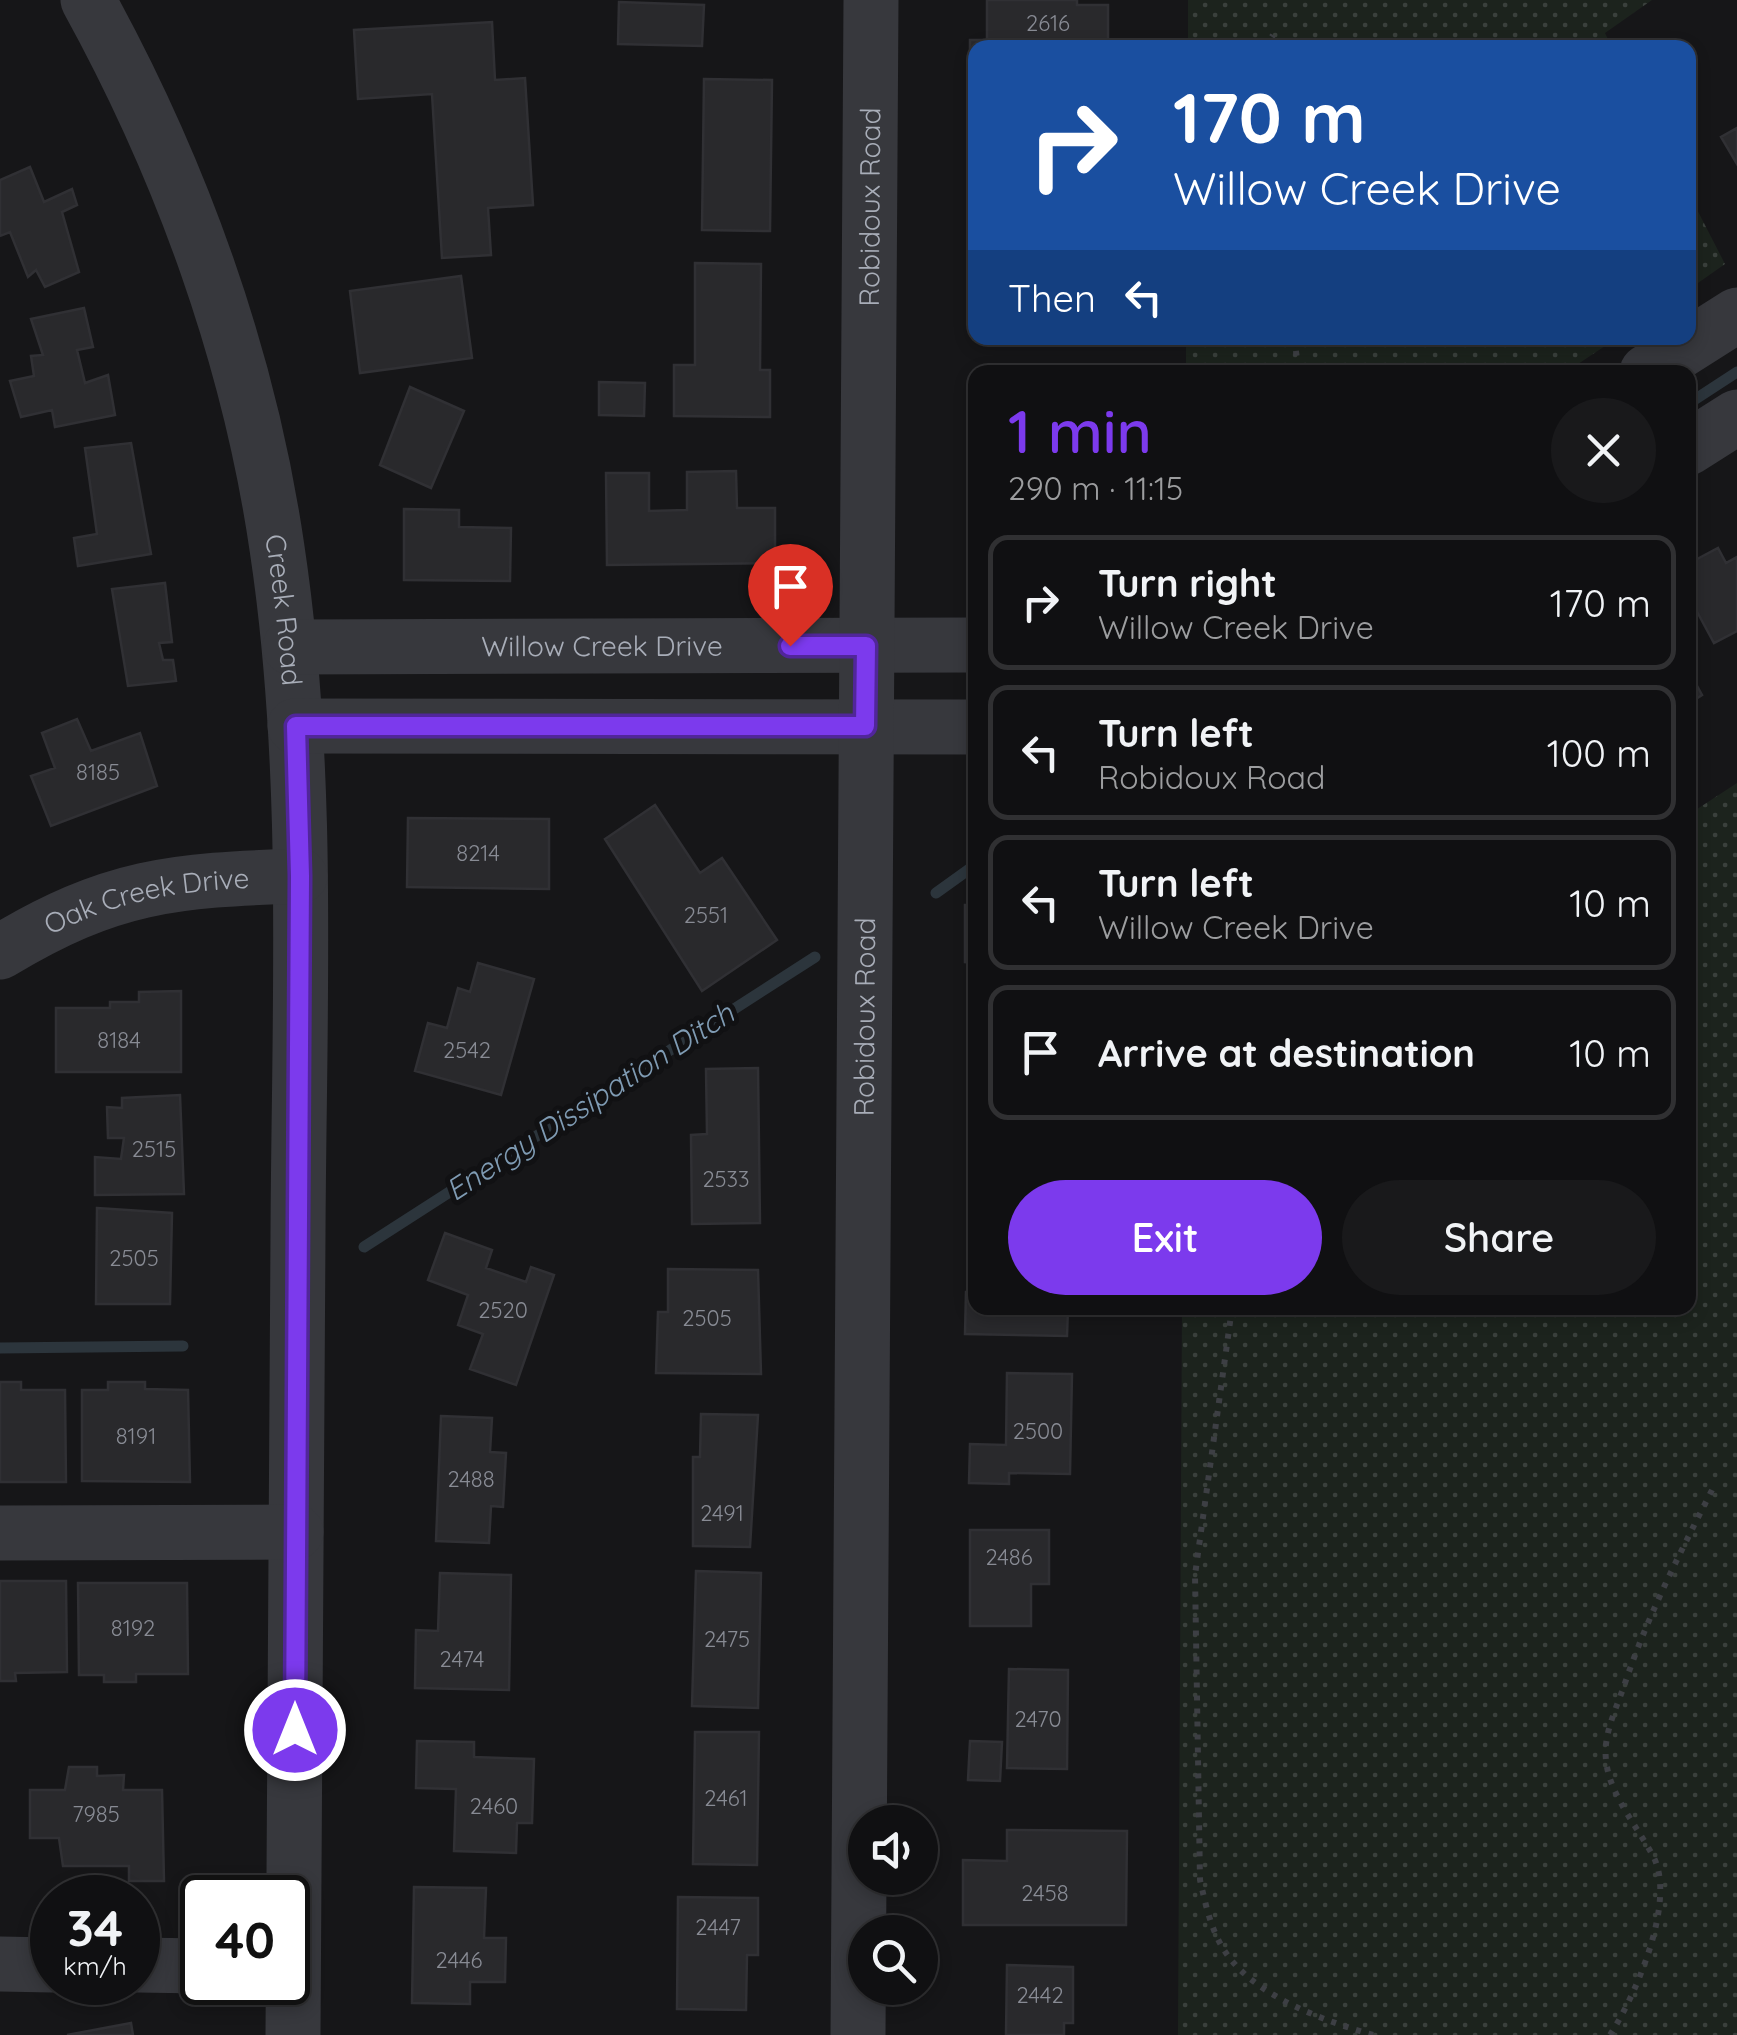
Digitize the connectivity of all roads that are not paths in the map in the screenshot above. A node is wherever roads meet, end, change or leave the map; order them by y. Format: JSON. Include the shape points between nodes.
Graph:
{"nodes":[{"id":1,"x":88,"y":0,"type":"edge"},
{"id":2,"x":871,"y":0,"type":"edge"},
{"id":3,"x":1737,"y":315,"type":"edge"},
{"id":4,"x":1696,"y":341,"type":"edge"},
{"id":5,"x":1690,"y":345,"type":"edge"},
{"id":6,"x":1658,"y":365,"type":"edge"},
{"id":7,"x":1737,"y":417,"type":"edge"},
{"id":8,"x":1696,"y":443,"type":"edge"},
{"id":9,"x":866,"y":646,"type":"junction"},
{"id":10,"x":968,"y":646,"type":"edge"},
{"id":11,"x":290,"y":647,"type":"junction"},
{"id":12,"x":296,"y":726,"type":"junction"},
{"id":13,"x":865,"y":726,"type":"junction"},
{"id":14,"x":968,"y":728,"type":"edge"},
{"id":15,"x":300,"y":876,"type":"junction"},
{"id":16,"x":0,"y":952,"type":"edge"},
{"id":17,"x":296,"y":1532,"type":"junction"},
{"id":18,"x":0,"y":1533,"type":"edge"},
{"id":19,"x":291,"y":1875,"type":"edge"},
{"id":20,"x":0,"y":1964,"type":"edge"},
{"id":21,"x":30,"y":1965,"type":"edge"},
{"id":22,"x":292,"y":2005,"type":"edge"},
{"id":23,"x":293,"y":2035,"type":"edge"},
{"id":24,"x":858,"y":2035,"type":"edge"}],
"edges":[{"from":1,"to":11,"type":"street","name":"Creek Road","via":[[147,116],[213,284],[261,462]]},
{"from":2,"to":9,"type":"street","name":"Robidoux Road"},
{"from":3,"to":4,"type":"street"},
{"from":5,"to":6,"type":"street"},
{"from":7,"to":8,"type":"street"},
{"from":9,"to":10,"type":"street","name":"Willow Creek Drive"},
{"from":9,"to":11,"type":"street","name":"Willow Creek Drive"},
{"from":9,"to":13,"type":"street","name":"Robidoux Road"},
{"from":11,"to":12,"type":"street","name":"Creek Road"},
{"from":12,"to":13,"type":"street"},
{"from":12,"to":15,"type":"street","name":"Creek Road"},
{"from":13,"to":14,"type":"street"},
{"from":13,"to":24,"type":"street","name":"Robidoux Road"},
{"from":15,"to":16,"type":"street","name":"Oak Creek Drive","via":[[137,889],[78,908]]},
{"from":15,"to":17,"type":"street","name":"Creek Road"},
{"from":17,"to":18,"type":"street"},
{"from":17,"to":19,"type":"street","name":"Creek Road"},
{"from":20,"to":21,"type":"street"},
{"from":22,"to":23,"type":"street","name":"Creek Road"}]}
